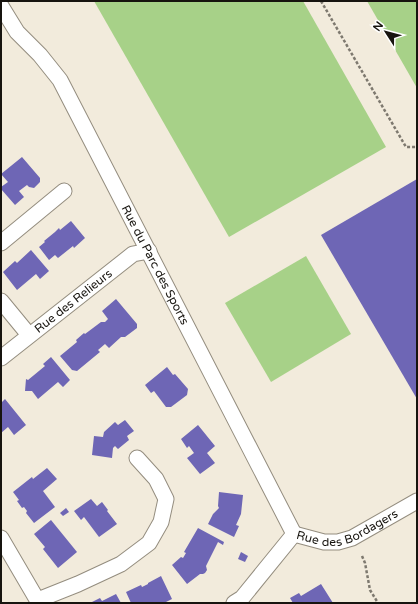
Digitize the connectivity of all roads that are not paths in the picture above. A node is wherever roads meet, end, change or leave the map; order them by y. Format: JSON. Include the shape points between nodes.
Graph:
{"nodes":[{"id":1,"x":1,"y":6,"type":"edge"},
{"id":2,"x":64,"y":191,"type":"dead end"},
{"id":3,"x":1,"y":243,"type":"edge"},
{"id":4,"x":149,"y":250,"type":"junction"},
{"id":5,"x":1,"y":301,"type":"edge"},
{"id":6,"x":29,"y":335,"type":"junction"},
{"id":7,"x":1,"y":358,"type":"edge"},
{"id":8,"x":137,"y":458,"type":"dead end"},
{"id":9,"x":417,"y":501,"type":"edge"},
{"id":10,"x":294,"y":534,"type":"junction"},
{"id":11,"x":1,"y":538,"type":"edge"},
{"id":12,"x":38,"y":601,"type":"edge"},
{"id":13,"x":234,"y":603,"type":"edge"}],
"edges":[{"from":1,"to":4,"type":"street","name":"Rue du Parc des Sports","via":[[16,32],[40,55],[60,80]]},
{"from":2,"to":3,"type":"street"},
{"from":4,"to":6,"type":"street","name":"Rue des Relieurs","via":[[133,254]]},
{"from":4,"to":10,"type":"street","name":"Rue du Parc des Sports"},
{"from":5,"to":6,"type":"street"},
{"from":6,"to":7,"type":"street","name":"Rue des Relieurs"},
{"from":8,"to":12,"type":"street","via":[[156,479],[166,499],[161,522],[148,542],[121,564]]},
{"from":9,"to":10,"type":"street","name":"Rue des Bordagers","via":[[352,538],[338,542],[324,542]]},
{"from":10,"to":13,"type":"street","name":"Rue des Bordagers","via":[[242,598]]},
{"from":11,"to":12,"type":"street"}]}
